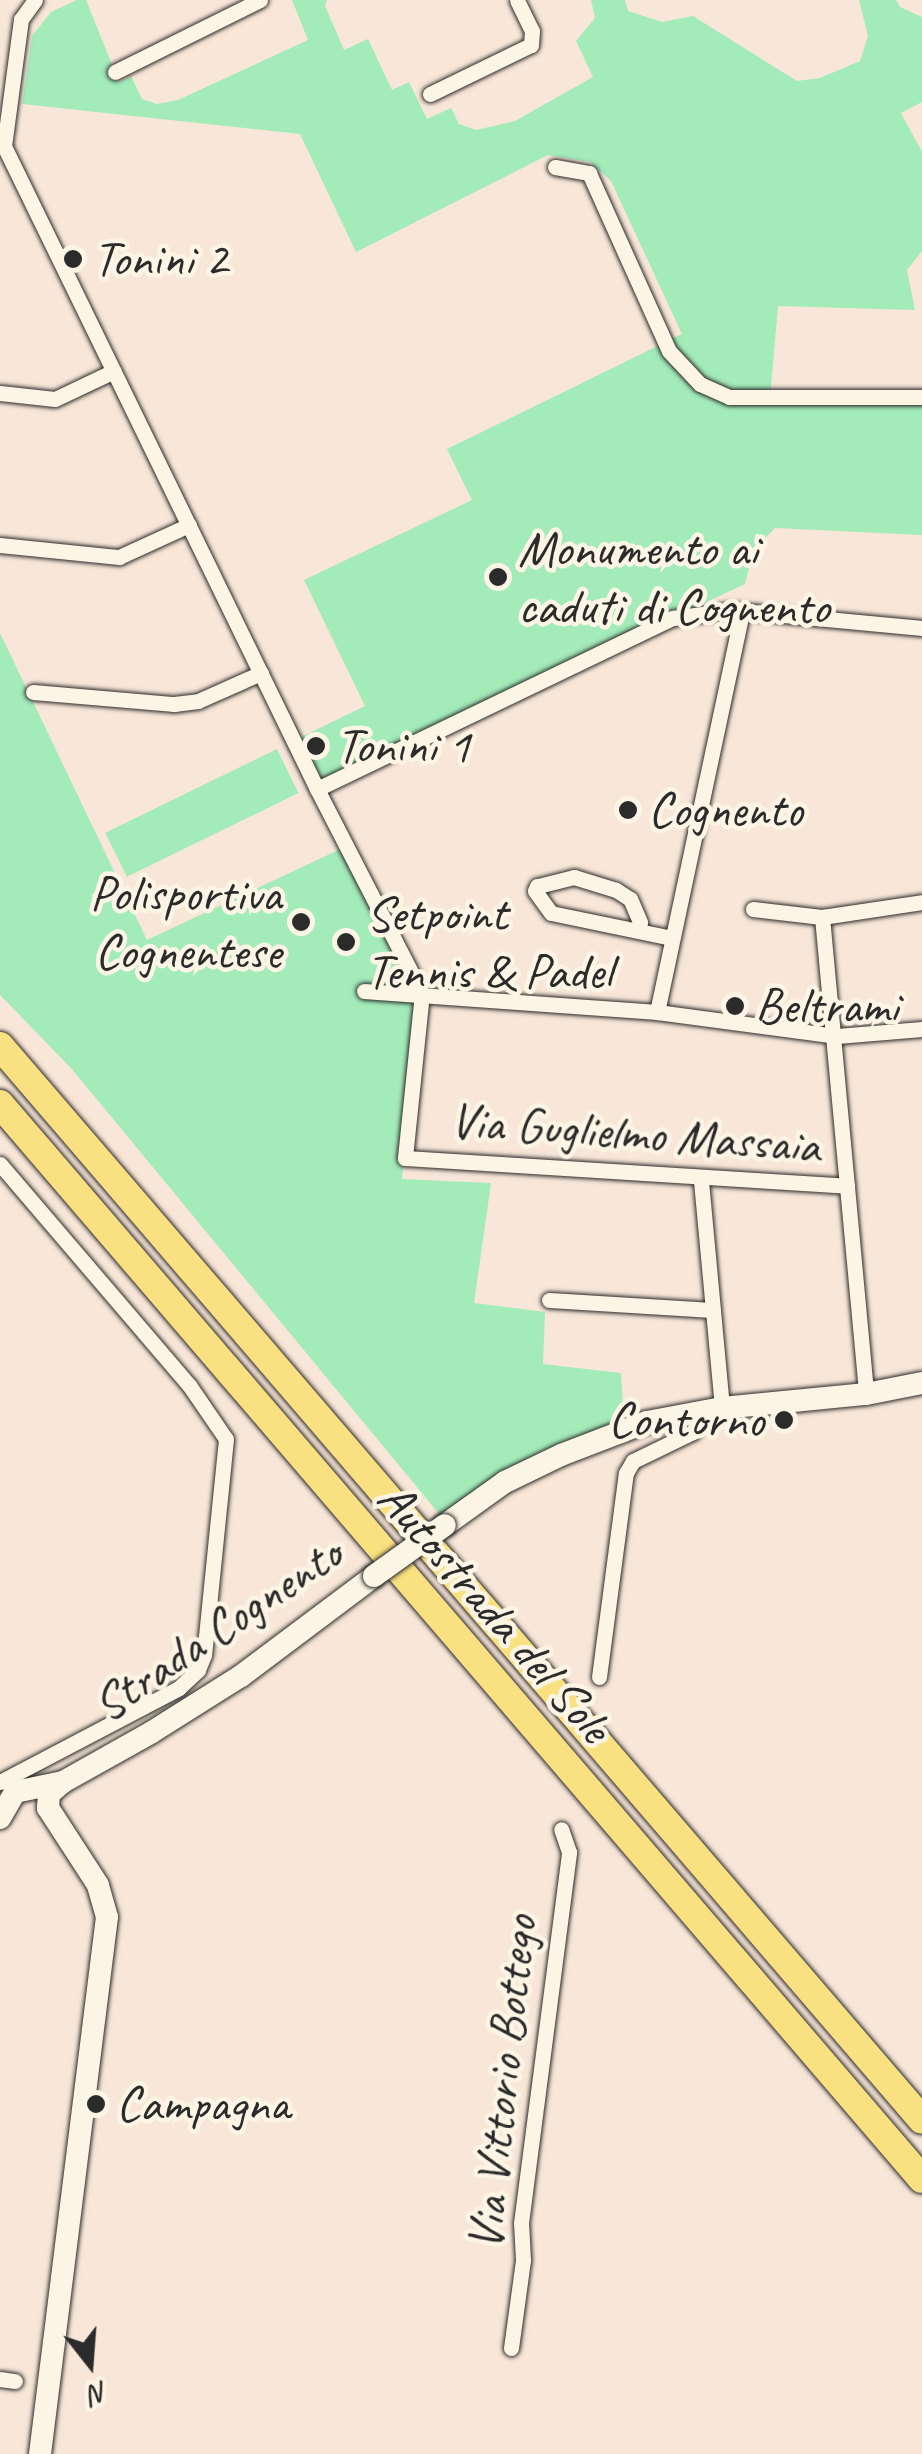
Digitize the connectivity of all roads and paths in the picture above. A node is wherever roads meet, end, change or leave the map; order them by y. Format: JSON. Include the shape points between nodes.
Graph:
{"nodes":[{"id":1,"x":36,"y":0,"type":"edge"},
{"id":2,"x":260,"y":0,"type":"edge"},
{"id":3,"x":518,"y":0,"type":"edge"},
{"id":4,"x":115,"y":72,"type":"dead end"},
{"id":5,"x":430,"y":94,"type":"dead end"},
{"id":6,"x":555,"y":167,"type":"dead end"},
{"id":7,"x":114,"y":371,"type":"junction"},
{"id":8,"x":0,"y":393,"type":"edge"},
{"id":9,"x":922,"y":397,"type":"edge"},
{"id":10,"x":188,"y":525,"type":"junction"},
{"id":11,"x":0,"y":544,"type":"edge"},
{"id":12,"x":742,"y":612,"type":"junction"},
{"id":13,"x":922,"y":628,"type":"edge"},
{"id":14,"x":261,"y":673,"type":"junction"},
{"id":15,"x":33,"y":692,"type":"dead end"},
{"id":16,"x":317,"y":789,"type":"junction"},
{"id":17,"x":922,"y":902,"type":"edge"},
{"id":18,"x":753,"y":909,"type":"dead end"},
{"id":19,"x":822,"y":917,"type":"junction"},
{"id":20,"x":638,"y":930,"type":"junction"},
{"id":21,"x":672,"y":938,"type":"junction"},
{"id":22,"x":364,"y":991,"type":"dead end"},
{"id":23,"x":422,"y":993,"type":"junction"},
{"id":24,"x":657,"y":1012,"type":"junction"},
{"id":25,"x":922,"y":1029,"type":"edge"},
{"id":26,"x":836,"y":1036,"type":"junction"},
{"id":27,"x":0,"y":1046,"type":"edge"},
{"id":28,"x":0,"y":1104,"type":"edge"},
{"id":29,"x":0,"y":1164,"type":"edge"},
{"id":30,"x":702,"y":1180,"type":"junction"},
{"id":31,"x":847,"y":1186,"type":"junction"},
{"id":32,"x":549,"y":1300,"type":"dead end"},
{"id":33,"x":713,"y":1310,"type":"junction"},
{"id":34,"x":922,"y":1383,"type":"edge"},
{"id":35,"x":866,"y":1394,"type":"junction"},
{"id":36,"x":721,"y":1400,"type":"junction"},
{"id":37,"x":694,"y":1413,"type":"junction"},
{"id":38,"x":599,"y":1677,"type":"dead end"},
{"id":39,"x":0,"y":1782,"type":"edge"},
{"id":40,"x":52,"y":1796,"type":"junction"},
{"id":41,"x":0,"y":1818,"type":"edge"},
{"id":42,"x":561,"y":1829,"type":"dead end"},
{"id":43,"x":0,"y":1830,"type":"edge"},
{"id":44,"x":922,"y":2120,"type":"edge"},
{"id":45,"x":922,"y":2179,"type":"edge"},
{"id":46,"x":511,"y":2348,"type":"dead end"},
{"id":47,"x":40,"y":2454,"type":"edge"}],
"edges":[{"from":1,"to":7,"type":"street","via":[[22,20],[4,146]]},
{"from":2,"to":4,"type":"street"},
{"from":3,"to":5,"type":"street","via":[[532,46]]},
{"from":6,"to":9,"type":"street","via":[[589,173],[670,352],[700,384],[728,397]]},
{"from":7,"to":8,"type":"street","via":[[55,399]]},
{"from":7,"to":10,"type":"street"},
{"from":10,"to":11,"type":"street","via":[[119,556]]},
{"from":10,"to":14,"type":"street"},
{"from":12,"to":13,"type":"street"},
{"from":12,"to":16,"type":"street","via":[[673,618]]},
{"from":12,"to":21,"type":"street"},
{"from":14,"to":15,"type":"street","via":[[198,701],[174,704]]},
{"from":14,"to":16,"type":"street"},
{"from":16,"to":23,"type":"street"},
{"from":17,"to":19,"type":"street"},
{"from":18,"to":19,"type":"street"},
{"from":19,"to":26,"type":"street"},
{"from":20,"to":20,"type":"street","via":[[630,899],[616,890],[574,877],[537,886],[551,913]]},
{"from":20,"to":21,"type":"street"},
{"from":21,"to":24,"type":"street"},
{"from":22,"to":23,"type":"street"},
{"from":23,"to":24,"type":"street"},
{"from":23,"to":30,"type":"street","name":"Via Guglielmo Massaia","via":[[405,1158]]},
{"from":24,"to":26,"type":"street"},
{"from":25,"to":26,"type":"street"},
{"from":26,"to":31,"type":"street"},
{"from":27,"to":44,"type":"highway","name":"Autostrada del Sole"},
{"from":28,"to":45,"type":"highway","name":"Autostrada del Sole"},
{"from":29,"to":39,"type":"street","via":[[189,1385],[226,1439],[198,1670],[180,1688]]},
{"from":30,"to":31,"type":"street","name":"Via Guglielmo Massaia"},
{"from":30,"to":33,"type":"street"},
{"from":31,"to":35,"type":"street"},
{"from":32,"to":33,"type":"street"},
{"from":33,"to":36,"type":"street"},
{"from":34,"to":35,"type":"street","name":"Strada Cognento"},
{"from":35,"to":36,"type":"street","name":"Strada Cognento"},
{"from":36,"to":37,"type":"street","name":"Strada Cognento"},
{"from":37,"to":38,"type":"street","via":[[693,1432],[633,1461],[626,1473]]},
{"from":37,"to":40,"type":"street","name":"Strada Cognento","bridge":true,"via":[[647,1422],[505,1482],[241,1676]]},
{"from":40,"to":41,"type":"street","name":"Strada Cognento","via":[[20,1790]]},
{"from":40,"to":43,"type":"street","name":"Strada Cognento"},
{"from":40,"to":47,"type":"street","via":[[107,1916]]},
{"from":42,"to":46,"type":"street","name":"Via Vittorio Bottego","via":[[568,1852]]}]}
